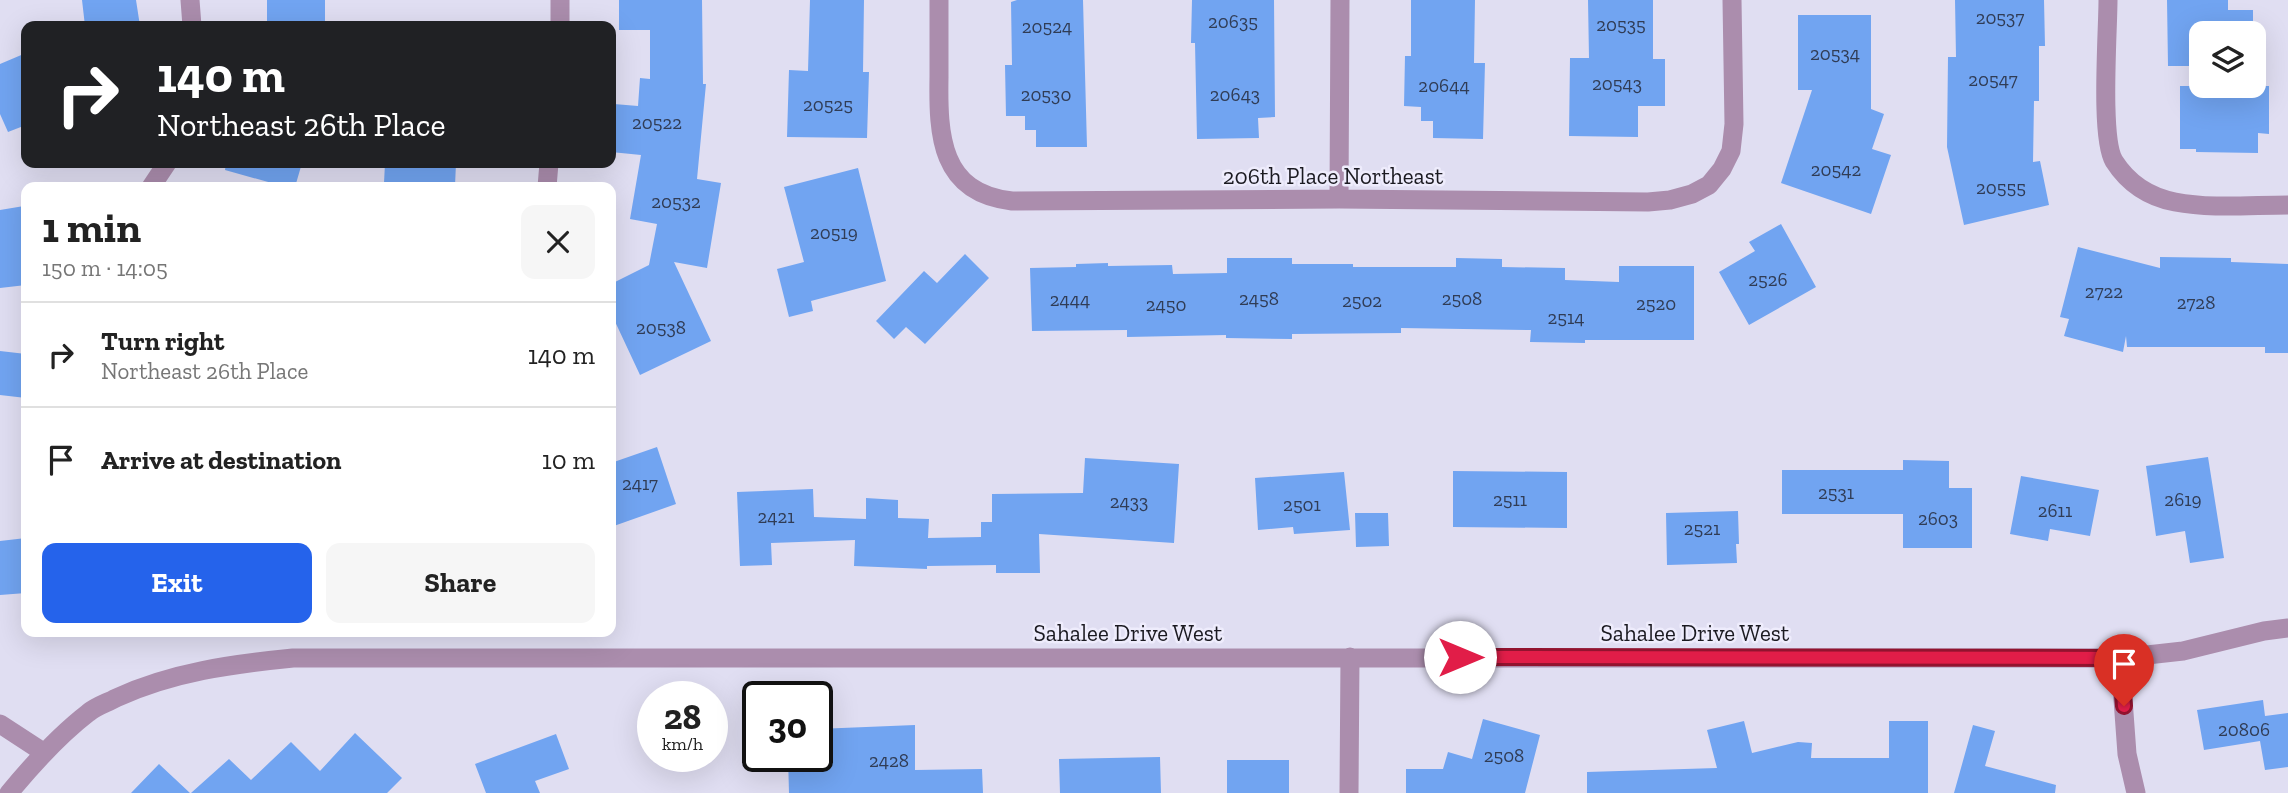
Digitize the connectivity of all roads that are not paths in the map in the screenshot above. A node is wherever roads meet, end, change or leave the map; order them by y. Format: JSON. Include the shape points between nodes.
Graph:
{"nodes":[{"id":1,"x":190,"y":0,"type":"edge"},
{"id":2,"x":560,"y":0,"type":"edge"},
{"id":3,"x":939,"y":0,"type":"edge"},
{"id":4,"x":1340,"y":0,"type":"edge"},
{"id":5,"x":1732,"y":0,"type":"edge"},
{"id":6,"x":2108,"y":0,"type":"edge"},
{"id":7,"x":192,"y":21,"type":"edge"},
{"id":8,"x":560,"y":21,"type":"edge"},
{"id":9,"x":1339,"y":199,"type":"junction"},
{"id":10,"x":2288,"y":205,"type":"edge"},
{"id":11,"x":2288,"y":628,"type":"edge"},
{"id":12,"x":1350,"y":657,"type":"junction"},
{"id":13,"x":2120,"y":658,"type":"junction"},
{"id":14,"x":0,"y":724,"type":"edge"},
{"id":15,"x":43,"y":752,"type":"junction"},
{"id":16,"x":9,"y":793,"type":"edge"},
{"id":17,"x":1349,"y":793,"type":"edge"},
{"id":18,"x":2136,"y":793,"type":"edge"}],
"edges":[{"from":1,"to":7,"type":"street"},
{"from":2,"to":8,"type":"street"},
{"from":3,"to":9,"type":"street","name":"206th Place Northeast","via":[[938,115],[947,158],[961,179],[992,199]]},
{"from":4,"to":9,"type":"street"},
{"from":5,"to":9,"type":"street","name":"206th Place Northeast","via":[[1731,150],[1709,185],[1692,194],[1648,202]]},
{"from":6,"to":10,"type":"street","via":[[2107,132],[2113,159],[2130,181],[2149,194],[2175,202]]},
{"from":11,"to":13,"type":"street","name":"Sahalee Drive West","via":[[2183,651]]},
{"from":12,"to":13,"type":"street","name":"Sahalee Drive West"},
{"from":12,"to":15,"type":"street","name":"Sahalee Drive West","via":[[293,658],[233,664],[135,690],[90,711]]},
{"from":12,"to":17,"type":"street"},
{"from":13,"to":18,"type":"street","via":[[2127,754]]},
{"from":14,"to":15,"type":"street"},
{"from":15,"to":16,"type":"street","name":"Sahalee Drive West"}]}
